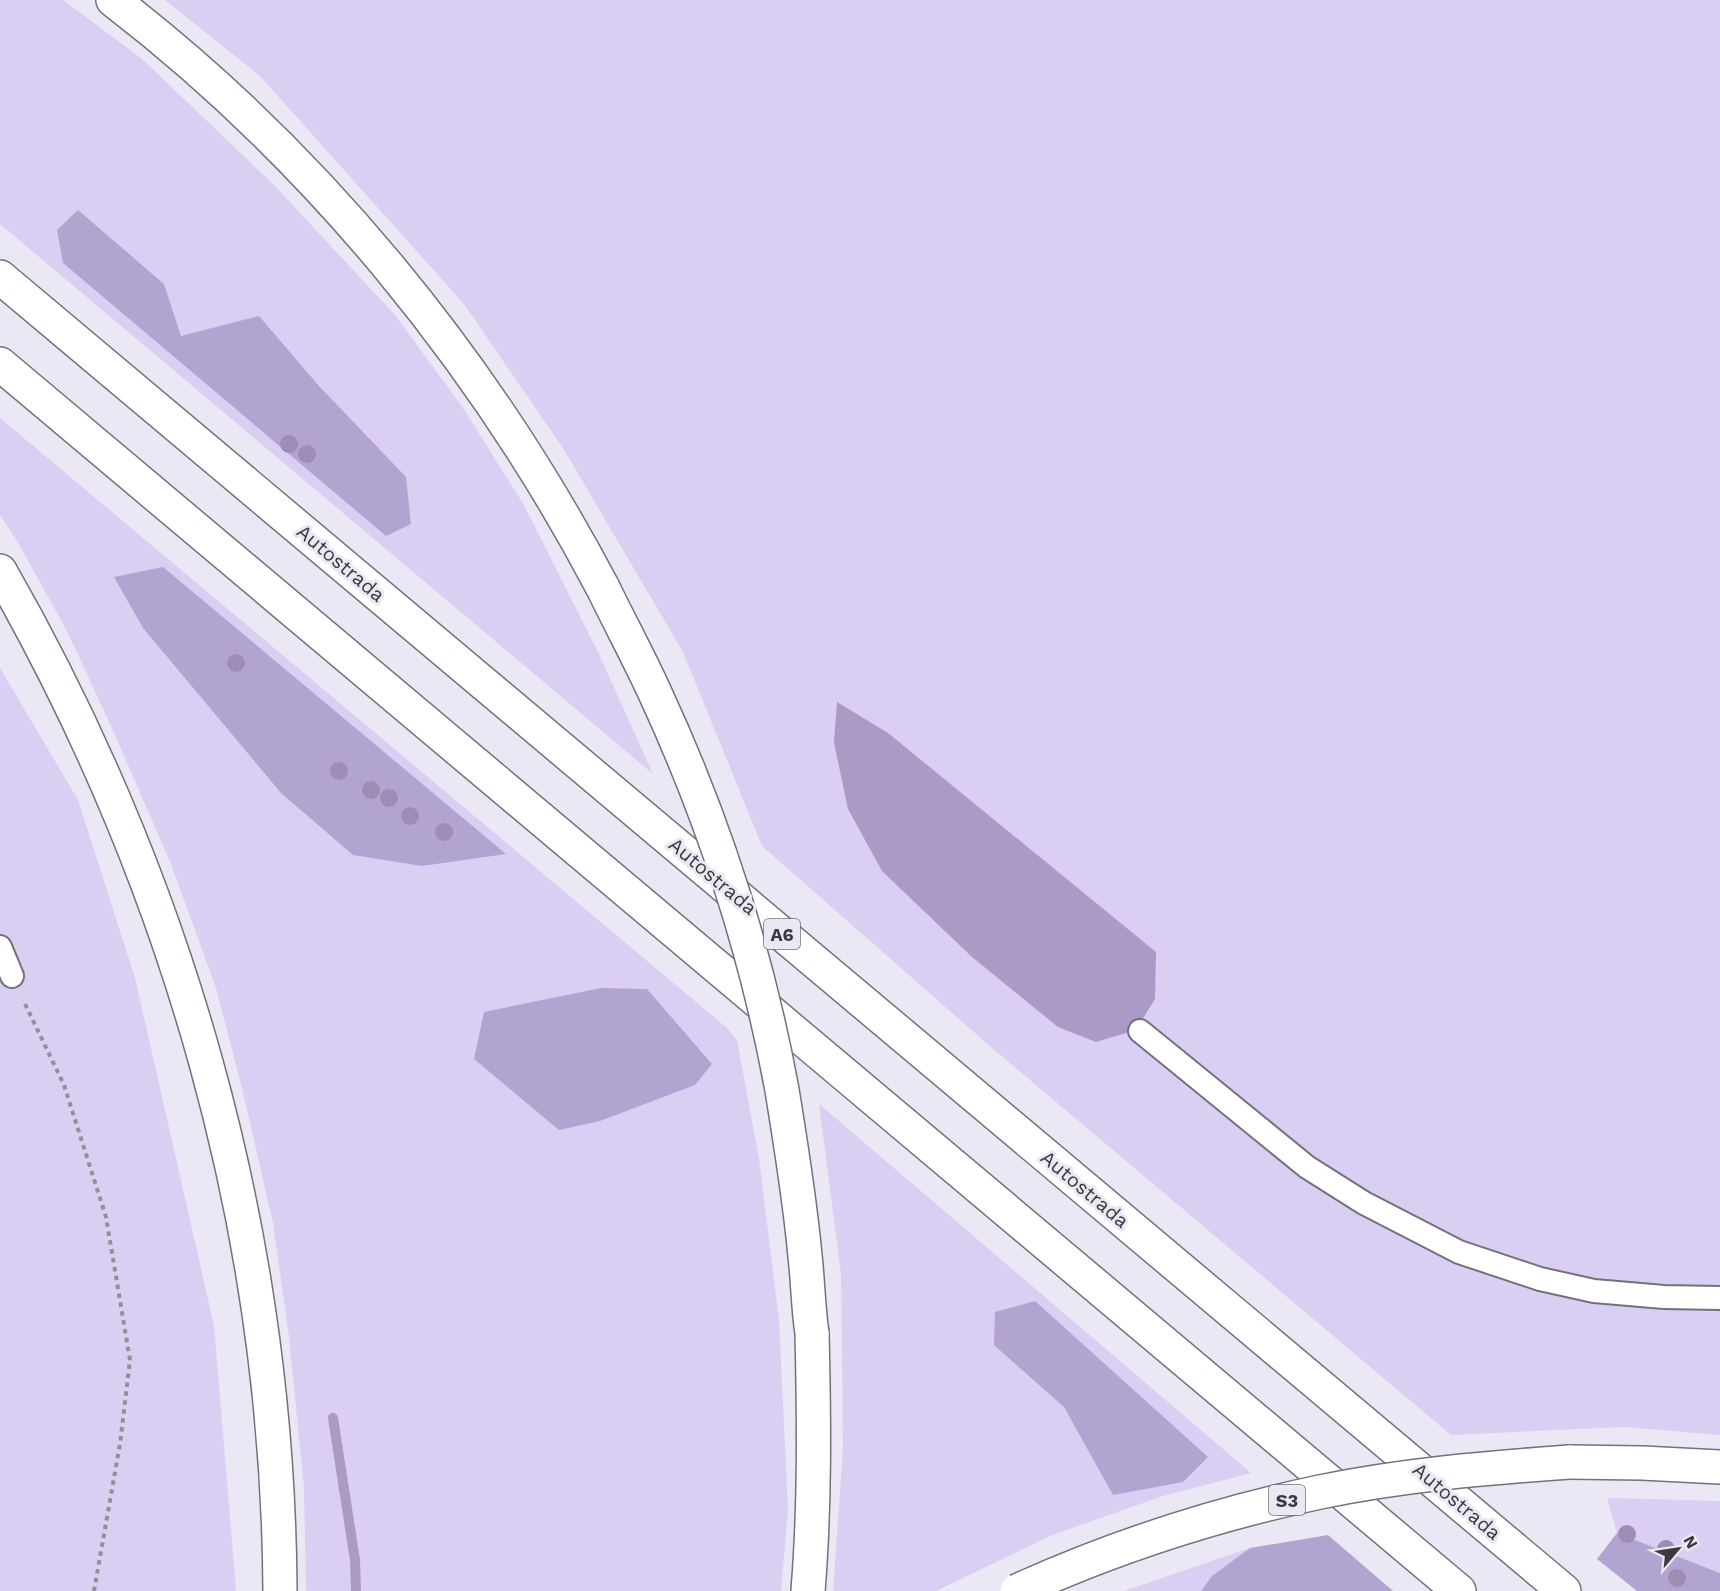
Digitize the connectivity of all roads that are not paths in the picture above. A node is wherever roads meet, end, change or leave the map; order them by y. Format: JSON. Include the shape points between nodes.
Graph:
{"nodes":[{"id":1,"x":113,"y":0,"type":"edge"},
{"id":2,"x":0,"y":277,"type":"edge"},
{"id":3,"x":0,"y":364,"type":"edge"},
{"id":4,"x":0,"y":571,"type":"edge"},
{"id":5,"x":0,"y":947,"type":"edge"},
{"id":6,"x":12,"y":976,"type":"road end"},
{"id":7,"x":1140,"y":1031,"type":"dead end"},
{"id":8,"x":1720,"y":1298,"type":"edge"},
{"id":9,"x":1720,"y":1467,"type":"edge"},
{"id":10,"x":280,"y":1591,"type":"edge"},
{"id":11,"x":808,"y":1591,"type":"edge"},
{"id":12,"x":1017,"y":1591,"type":"edge"},
{"id":13,"x":1459,"y":1591,"type":"edge"},
{"id":14,"x":1564,"y":1591,"type":"edge"}],
"edges":[{"from":1,"to":11,"type":"highway","bridge":true,"via":[[178,52],[279,147],[410,293],[525,452],[576,537],[656,695],[696,792],[745,935],[782,1090],[812,1333],[815,1437]]},
{"from":2,"to":14,"type":"highway","name":"Autostrada","number":"A6"},
{"from":3,"to":13,"type":"highway"},
{"from":4,"to":10,"type":"highway","via":[[75,711],[127,829],[168,935],[206,1061],[232,1164],[254,1284],[273,1437]]},
{"from":5,"to":6,"type":"lane"},
{"from":7,"to":8,"type":"lane","via":[[1307,1167],[1364,1203],[1459,1252],[1540,1279],[1594,1291]]},
{"from":9,"to":12,"type":"highway","number":"S3","bridge":true,"via":[[1569,1462],[1443,1473],[1355,1486],[1214,1519],[1132,1545]]}]}
